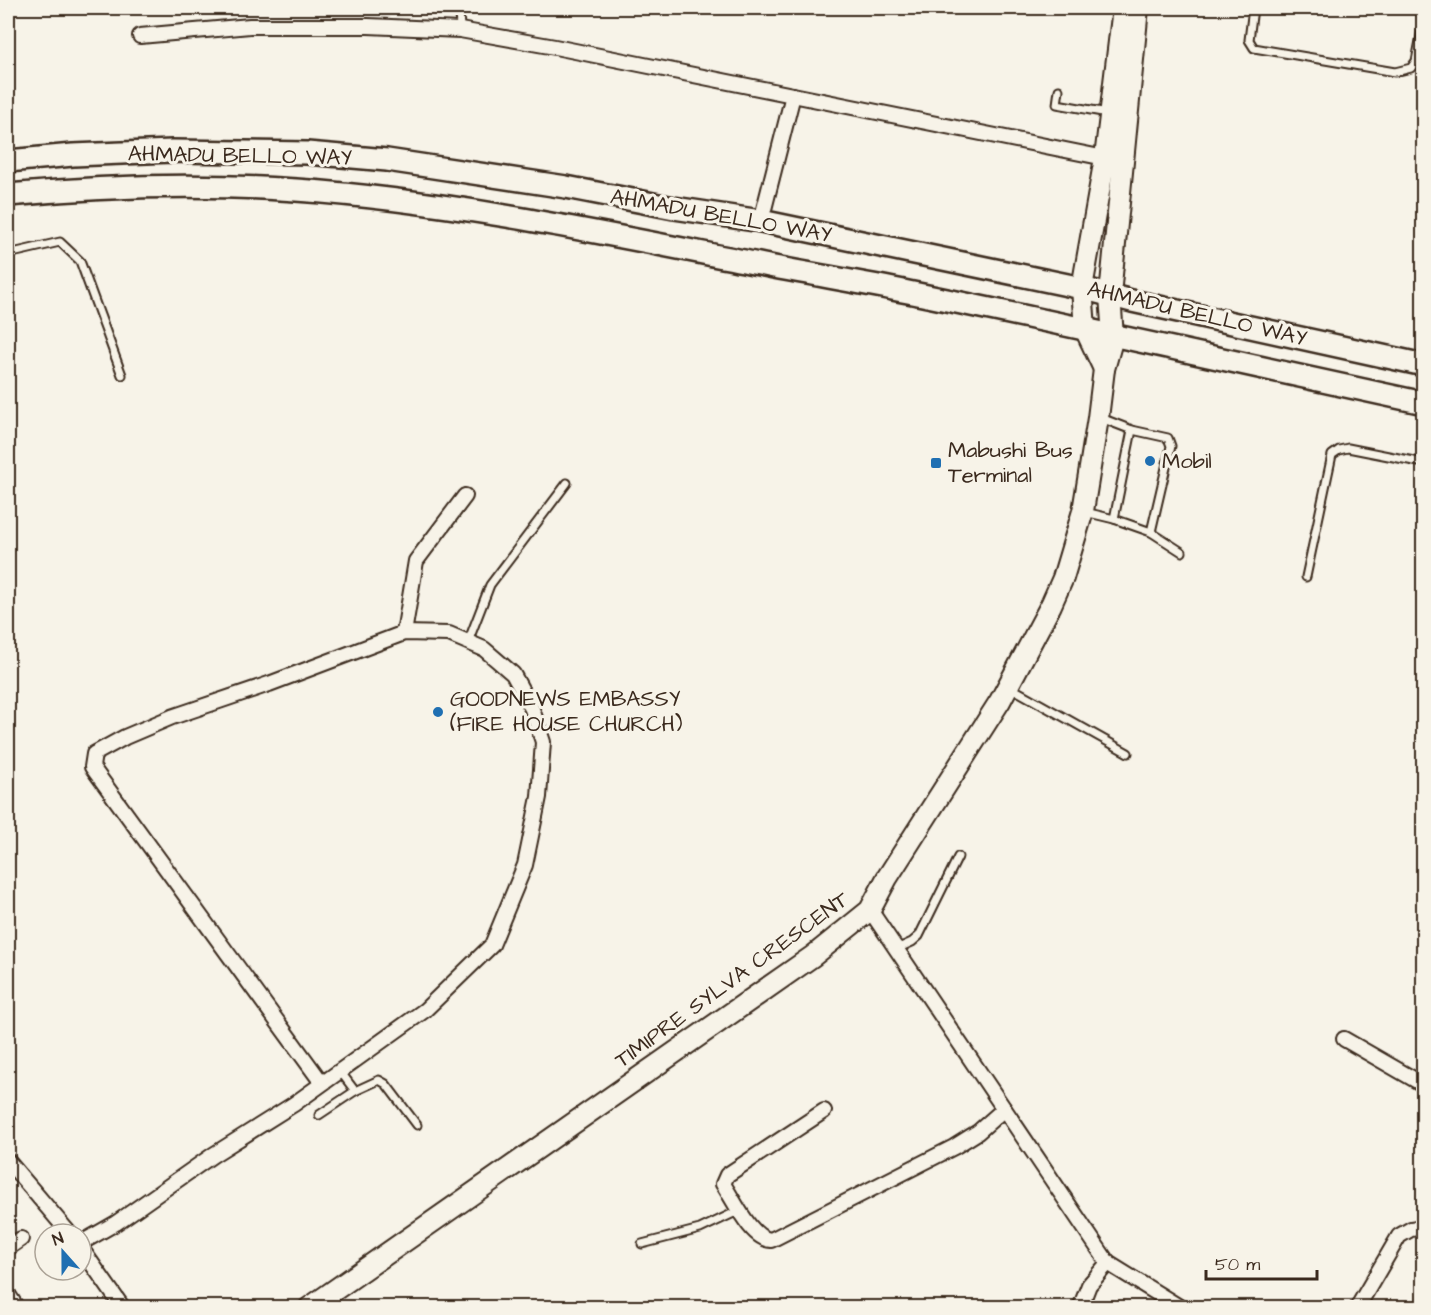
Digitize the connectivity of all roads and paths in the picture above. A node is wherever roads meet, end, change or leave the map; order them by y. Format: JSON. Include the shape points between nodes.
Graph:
{"nodes":[{"id":1,"x":459,"y":8,"type":"edge"},
{"id":2,"x":1123,"y":8,"type":"edge"},
{"id":3,"x":1138,"y":8,"type":"edge"},
{"id":4,"x":1253,"y":8,"type":"edge"},
{"id":5,"x":1424,"y":20,"type":"edge"},
{"id":6,"x":460,"y":30,"type":"junction"},
{"id":7,"x":140,"y":36,"type":"dead end"},
{"id":8,"x":1059,"y":90,"type":"dead end"},
{"id":9,"x":793,"y":95,"type":"junction"},
{"id":10,"x":1111,"y":113,"type":"junction"},
{"id":11,"x":1105,"y":158,"type":"junction"},
{"id":12,"x":8,"y":161,"type":"edge"},
{"id":13,"x":8,"y":195,"type":"edge"},
{"id":14,"x":761,"y":221,"type":"junction"},
{"id":15,"x":8,"y":254,"type":"edge"},
{"id":16,"x":1082,"y":288,"type":"junction"},
{"id":17,"x":1110,"y":295,"type":"junction"},
{"id":18,"x":1085,"y":329,"type":"junction"},
{"id":19,"x":1113,"y":337,"type":"junction"},
{"id":20,"x":1424,"y":364,"type":"edge"},
{"id":21,"x":1104,"y":369,"type":"junction"},
{"id":22,"x":122,"y":375,"type":"dead end"},
{"id":23,"x":1424,"y":403,"type":"edge"},
{"id":24,"x":1098,"y":418,"type":"junction"},
{"id":25,"x":1132,"y":430,"type":"junction"},
{"id":26,"x":1424,"y":463,"type":"edge"},
{"id":27,"x":567,"y":483,"type":"dead end"},
{"id":28,"x":465,"y":496,"type":"dead end"},
{"id":29,"x":1083,"y":511,"type":"junction"},
{"id":30,"x":1114,"y":519,"type":"junction"},
{"id":31,"x":1151,"y":532,"type":"junction"},
{"id":32,"x":1182,"y":552,"type":"dead end"},
{"id":33,"x":1306,"y":577,"type":"dead end"},
{"id":34,"x":404,"y":633,"type":"junction"},
{"id":35,"x":468,"y":642,"type":"junction"},
{"id":36,"x":1009,"y":686,"type":"junction"},
{"id":37,"x":1128,"y":753,"type":"dead end"},
{"id":38,"x":958,"y":857,"type":"dead end"},
{"id":39,"x":870,"y":910,"type":"junction"},
{"id":40,"x":891,"y":941,"type":"junction"},
{"id":41,"x":1344,"y":1039,"type":"dead end"},
{"id":42,"x":340,"y":1071,"type":"junction"},
{"id":43,"x":322,"y":1083,"type":"junction"},
{"id":44,"x":1424,"y":1085,"type":"edge"},
{"id":45,"x":354,"y":1091,"type":"junction"},
{"id":46,"x":1004,"y":1109,"type":"junction"},
{"id":47,"x":824,"y":1111,"type":"dead end"},
{"id":48,"x":319,"y":1116,"type":"dead end"},
{"id":49,"x":417,"y":1125,"type":"dead end"},
{"id":50,"x":8,"y":1161,"type":"edge"},
{"id":51,"x":740,"y":1210,"type":"junction"},
{"id":52,"x":60,"y":1222,"type":"edge"},
{"id":53,"x":1424,"y":1227,"type":"edge"},
{"id":54,"x":93,"y":1236,"type":"edge"},
{"id":55,"x":21,"y":1239,"type":"dead end"},
{"id":56,"x":642,"y":1244,"type":"dead end"},
{"id":57,"x":8,"y":1248,"type":"edge"},
{"id":58,"x":1108,"y":1263,"type":"junction"},
{"id":59,"x":93,"y":1265,"type":"edge"},
{"id":60,"x":8,"y":1294,"type":"edge"},
{"id":61,"x":1358,"y":1307,"type":"edge"},
{"id":62,"x":17,"y":1308,"type":"edge"},
{"id":63,"x":123,"y":1308,"type":"edge"},
{"id":64,"x":309,"y":1308,"type":"edge"},
{"id":65,"x":1080,"y":1308,"type":"edge"},
{"id":66,"x":1181,"y":1308,"type":"edge"}],
"edges":[{"from":1,"to":6,"type":"lane"},
{"from":2,"to":10,"type":"street"},
{"from":3,"to":17,"type":"street","name":"TIMIPRE SYLVA CRESCENT"},
{"from":4,"to":5,"type":"lane","via":[[1249,40],[1254,48],[1395,72],[1411,68],[1416,61]]},
{"from":6,"to":7,"type":"street","via":[[250,26]]},
{"from":6,"to":9,"type":"street"},
{"from":8,"to":10,"type":"lane","via":[[1057,104]]},
{"from":9,"to":11,"type":"street"},
{"from":9,"to":14,"type":"street"},
{"from":10,"to":11,"type":"street"},
{"from":11,"to":16,"type":"street"},
{"from":12,"to":14,"type":"main road","name":"AHMADU BELLO WAY","via":[[171,151],[307,153],[387,160]]},
{"from":13,"to":18,"type":"main road","name":"AHMADU BELLO WAY","via":[[207,186],[398,200],[604,233]]},
{"from":14,"to":16,"type":"main road","name":"AHMADU BELLO WAY"},
{"from":15,"to":22,"type":"lane","via":[[60,242],[80,261]]},
{"from":16,"to":17,"type":"main road","name":"AHMADU BELLO WAY"},
{"from":16,"to":18,"type":"street"},
{"from":17,"to":19,"type":"street","name":"TIMIPRE SYLVA CRESCENT"},
{"from":17,"to":20,"type":"main road","name":"AHMADU BELLO WAY"},
{"from":18,"to":19,"type":"main road","name":"AHMADU BELLO WAY"},
{"from":18,"to":21,"type":"street"},
{"from":19,"to":21,"type":"street","name":"TIMIPRE SYLVA CRESCENT"},
{"from":19,"to":23,"type":"main road","name":"AHMADU BELLO WAY"},
{"from":21,"to":24,"type":"street","name":"TIMIPRE SYLVA CRESCENT"},
{"from":24,"to":25,"type":"lane"},
{"from":24,"to":29,"type":"street","name":"TIMIPRE SYLVA CRESCENT"},
{"from":25,"to":30,"type":"lane"},
{"from":25,"to":31,"type":"lane","via":[[1168,438],[1171,446]]},
{"from":26,"to":33,"type":"lane","via":[[1348,448],[1332,455]]},
{"from":27,"to":35,"type":"lane","via":[[490,585]]},
{"from":28,"to":34,"type":"street","via":[[416,561]]},
{"from":29,"to":30,"type":"lane"},
{"from":29,"to":36,"type":"street","name":"TIMIPRE SYLVA CRESCENT","via":[[1063,578]]},
{"from":30,"to":31,"type":"lane"},
{"from":31,"to":32,"type":"lane"},
{"from":34,"to":35,"type":"street","via":[[449,634]]},
{"from":34,"to":43,"type":"street","via":[[172,717],[94,754],[93,767]]},
{"from":35,"to":42,"type":"street","via":[[484,649],[513,674],[543,742],[539,797],[525,865],[492,945],[425,1010]]},
{"from":36,"to":37,"type":"lane"},
{"from":36,"to":39,"type":"street","name":"TIMIPRE SYLVA CRESCENT"},
{"from":38,"to":40,"type":"lane","via":[[919,936],[901,947]]},
{"from":39,"to":40,"type":"street"},
{"from":39,"to":64,"type":"street","name":"TIMIPRE SYLVA CRESCENT","via":[[813,956]]},
{"from":40,"to":46,"type":"street"},
{"from":41,"to":44,"type":"street"},
{"from":42,"to":43,"type":"street"},
{"from":42,"to":45,"type":"lane"},
{"from":43,"to":54,"type":"street"},
{"from":45,"to":48,"type":"lane"},
{"from":45,"to":49,"type":"lane","via":[[383,1081]]},
{"from":46,"to":51,"type":"street","via":[[954,1147],[771,1240],[755,1234]]},
{"from":46,"to":58,"type":"street"},
{"from":47,"to":51,"type":"street","via":[[727,1175],[723,1184]]},
{"from":50,"to":52,"type":"street"},
{"from":51,"to":56,"type":"lane","via":[[700,1229]]},
{"from":53,"to":61,"type":"street","via":[[1399,1236]]},
{"from":55,"to":57,"type":"street"},
{"from":58,"to":65,"type":"street","via":[[1089,1285]]},
{"from":58,"to":66,"type":"street"},
{"from":59,"to":63,"type":"street"},
{"from":60,"to":62,"type":"street"}]}
